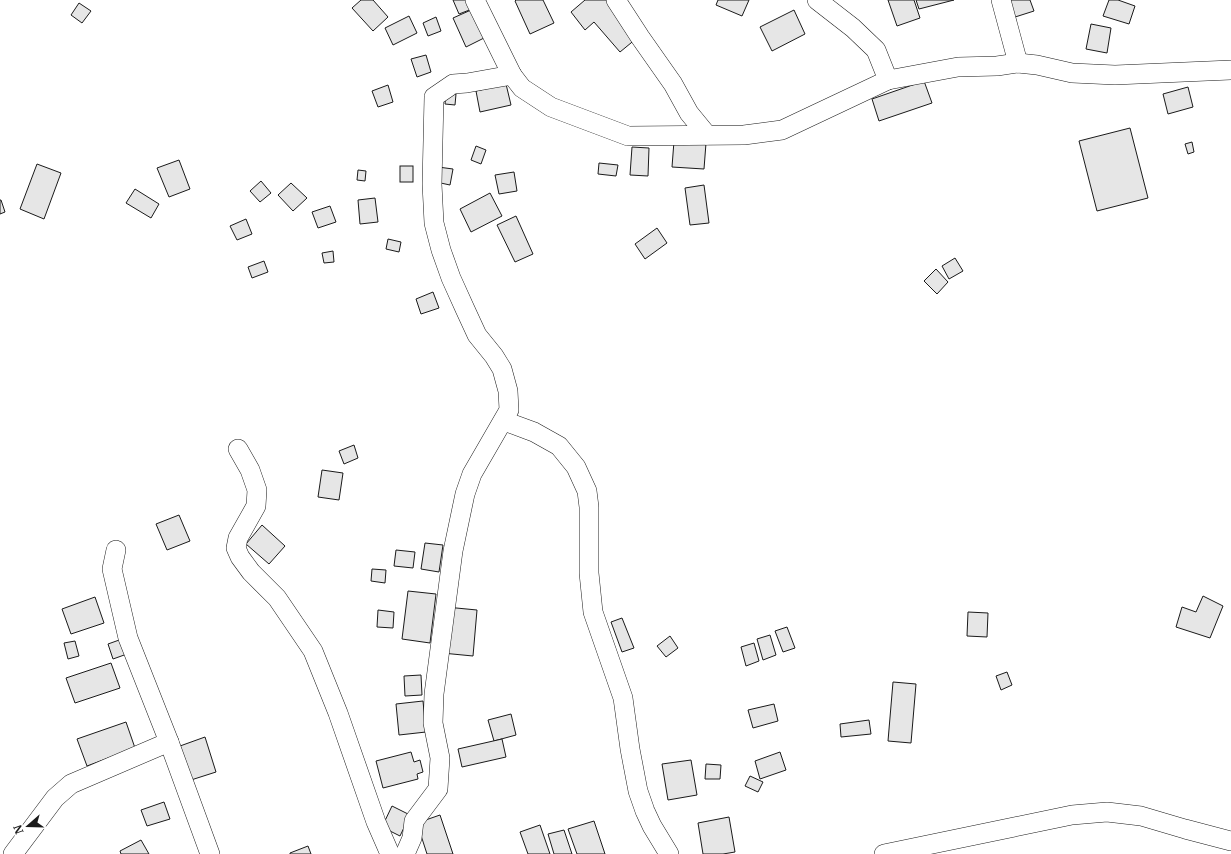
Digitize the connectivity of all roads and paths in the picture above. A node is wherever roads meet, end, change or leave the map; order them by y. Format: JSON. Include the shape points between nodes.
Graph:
{"nodes":[{"id":1,"x":475,"y":0,"type":"edge"},
{"id":2,"x":616,"y":0,"type":"edge"},
{"id":3,"x":817,"y":0,"type":"edge"},
{"id":4,"x":1001,"y":0,"type":"edge"},
{"id":5,"x":1018,"y":63,"type":"junction"},
{"id":6,"x":1231,"y":70,"type":"edge"},
{"id":7,"x":512,"y":75,"type":"junction"},
{"id":8,"x":888,"y":80,"type":"junction"},
{"id":9,"x":708,"y":135,"type":"junction"},
{"id":10,"x":504,"y":421,"type":"junction"},
{"id":11,"x":238,"y":449,"type":"dead end"},
{"id":12,"x":116,"y":550,"type":"dead end"},
{"id":13,"x":169,"y":742,"type":"junction"},
{"id":14,"x":1231,"y":841,"type":"edge"},
{"id":15,"x":12,"y":854,"type":"edge"},
{"id":16,"x":210,"y":854,"type":"edge"},
{"id":17,"x":390,"y":854,"type":"edge"},
{"id":18,"x":405,"y":854,"type":"edge"},
{"id":19,"x":669,"y":854,"type":"edge"},
{"id":20,"x":884,"y":854,"type":"edge"}],
"edges":[{"from":1,"to":7,"type":"street"},
{"from":2,"to":9,"type":"street","via":[[673,84],[689,113]]},
{"from":3,"to":8,"type":"street","via":[[876,50]]},
{"from":4,"to":5,"type":"street"},
{"from":5,"to":6,"type":"street","via":[[1072,73],[1115,75]]},
{"from":5,"to":8,"type":"street","via":[[958,67]]},
{"from":7,"to":9,"type":"street","via":[[522,88],[552,107],[628,136]]},
{"from":7,"to":10,"type":"street","via":[[453,84],[434,97],[432,150],[434,222],[441,250],[477,335],[502,369],[508,392],[509,410]]},
{"from":8,"to":9,"type":"street","via":[[782,130],[744,135]]},
{"from":10,"to":18,"type":"street","via":[[472,474],[465,494],[453,551],[434,694],[433,723],[440,758],[438,789],[414,821],[412,838]]},
{"from":10,"to":19,"type":"street","via":[[534,432],[559,446],[576,467],[587,491],[589,573],[593,612],[623,698],[638,790],[650,821]]},
{"from":11,"to":17,"type":"street","via":[[250,470],[257,490],[256,506],[238,538],[236,548],[251,572],[276,598],[313,651]]},
{"from":12,"to":13,"type":"street","via":[[112,569],[128,638]]},
{"from":13,"to":15,"type":"street","via":[[71,784],[55,798]]},
{"from":13,"to":16,"type":"street"},
{"from":14,"to":20,"type":"street","via":[[1141,816],[1107,812],[1072,815]]}]}
